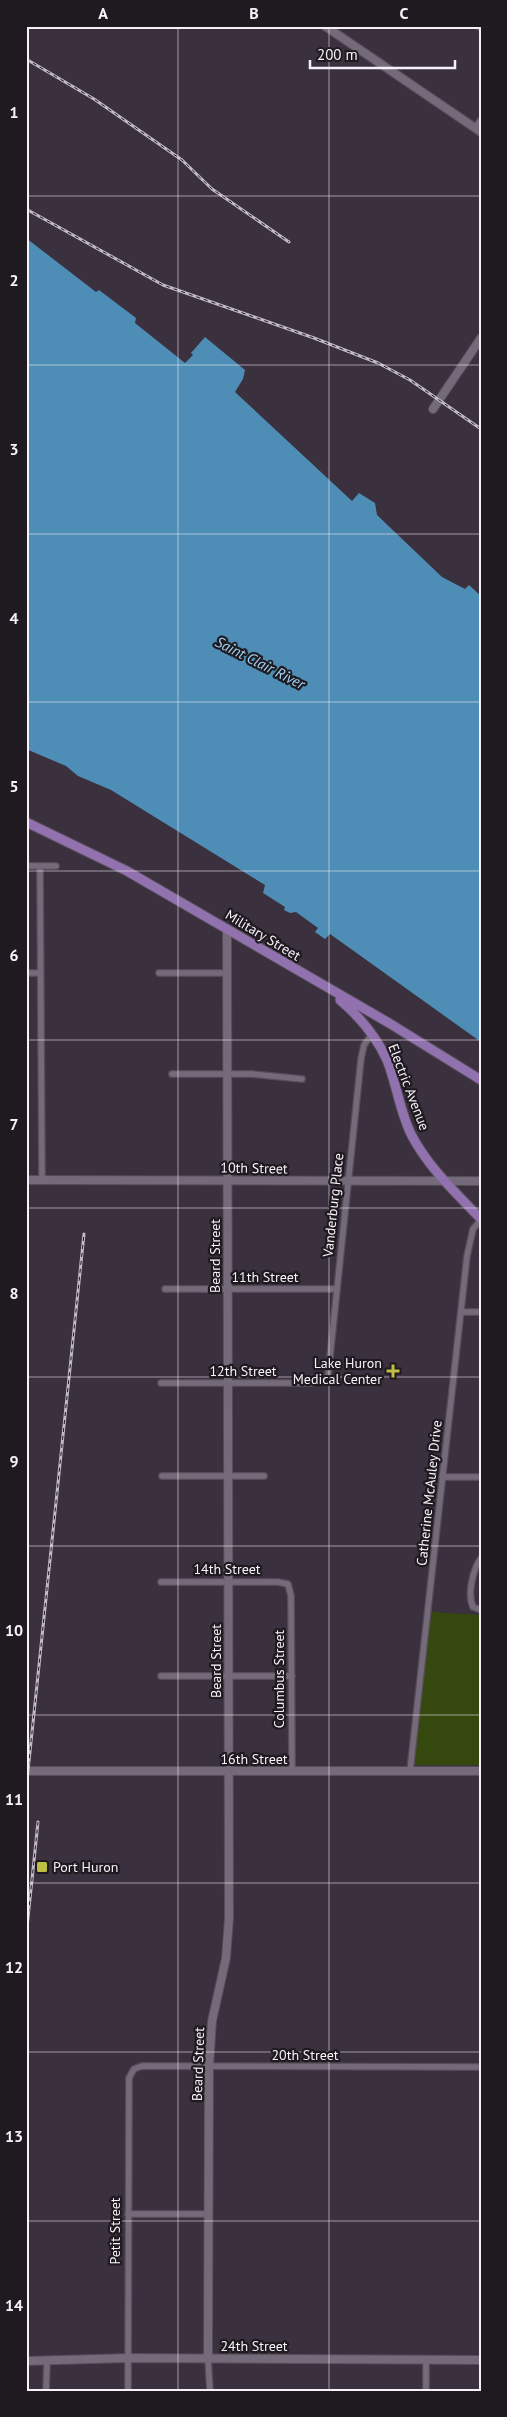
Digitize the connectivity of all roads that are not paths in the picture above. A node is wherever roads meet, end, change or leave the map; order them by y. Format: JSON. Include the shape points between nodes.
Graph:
{"nodes":[{"id":1,"x":324,"y":26,"type":"edge"},
{"id":2,"x":481,"y":120,"type":"edge"},
{"id":3,"x":478,"y":130,"type":"edge"},
{"id":4,"x":481,"y":338,"type":"edge"},
{"id":5,"x":433,"y":409,"type":"dead end"},
{"id":6,"x":26,"y":822,"type":"edge"},
{"id":7,"x":26,"y":866,"type":"edge"},
{"id":8,"x":40,"y":866,"type":"junction"},
{"id":9,"x":56,"y":866,"type":"dead end"},
{"id":10,"x":227,"y":929,"type":"junction"},
{"id":11,"x":26,"y":973,"type":"edge"},
{"id":12,"x":40,"y":973,"type":"junction"},
{"id":13,"x":159,"y":973,"type":"dead end"},
{"id":14,"x":225,"y":973,"type":"junction"},
{"id":15,"x":329,"y":990,"type":"junction"},
{"id":16,"x":389,"y":1023,"type":"junction"},
{"id":17,"x":370,"y":1032,"type":"junction"},
{"id":18,"x":172,"y":1074,"type":"dead end"},
{"id":19,"x":226,"y":1074,"type":"junction"},
{"id":20,"x":302,"y":1079,"type":"dead end"},
{"id":21,"x":481,"y":1080,"type":"edge"},
{"id":22,"x":26,"y":1180,"type":"edge"},
{"id":23,"x":42,"y":1180,"type":"junction"},
{"id":24,"x":226,"y":1180,"type":"junction"},
{"id":25,"x":348,"y":1181,"type":"junction"},
{"id":26,"x":444,"y":1181,"type":"junction"},
{"id":27,"x":481,"y":1181,"type":"edge"},
{"id":28,"x":481,"y":1219,"type":"edge"},
{"id":29,"x":165,"y":1288,"type":"dead end"},
{"id":30,"x":227,"y":1289,"type":"junction"},
{"id":31,"x":336,"y":1289,"type":"junction"},
{"id":32,"x":461,"y":1312,"type":"junction"},
{"id":33,"x":481,"y":1312,"type":"edge"},
{"id":34,"x":324,"y":1381,"type":"joint"},
{"id":35,"x":161,"y":1382,"type":"dead end"},
{"id":36,"x":228,"y":1383,"type":"junction"},
{"id":37,"x":162,"y":1476,"type":"dead end"},
{"id":38,"x":264,"y":1476,"type":"dead end"},
{"id":39,"x":228,"y":1477,"type":"junction"},
{"id":40,"x":442,"y":1477,"type":"junction"},
{"id":41,"x":481,"y":1477,"type":"edge"},
{"id":42,"x":481,"y":1558,"type":"edge"},
{"id":43,"x":161,"y":1582,"type":"dead end"},
{"id":44,"x":228,"y":1582,"type":"junction"},
{"id":45,"x":290,"y":1588,"type":"joint"},
{"id":46,"x":481,"y":1610,"type":"edge"},
{"id":47,"x":161,"y":1676,"type":"dead end"},
{"id":48,"x":229,"y":1676,"type":"junction"},
{"id":49,"x":292,"y":1676,"type":"junction"},
{"id":50,"x":26,"y":1771,"type":"edge"},
{"id":51,"x":230,"y":1771,"type":"junction"},
{"id":52,"x":292,"y":1771,"type":"junction"},
{"id":53,"x":410,"y":1771,"type":"junction"},
{"id":54,"x":481,"y":1771,"type":"edge"},
{"id":55,"x":209,"y":2067,"type":"junction"},
{"id":56,"x":481,"y":2067,"type":"edge"},
{"id":57,"x":131,"y":2072,"type":"joint"},
{"id":58,"x":128,"y":2214,"type":"junction"},
{"id":59,"x":209,"y":2214,"type":"junction"},
{"id":60,"x":128,"y":2358,"type":"junction"},
{"id":61,"x":208,"y":2359,"type":"junction"},
{"id":62,"x":426,"y":2360,"type":"junction"},
{"id":63,"x":481,"y":2360,"type":"edge"},
{"id":64,"x":26,"y":2361,"type":"edge"},
{"id":65,"x":47,"y":2361,"type":"junction"},
{"id":66,"x":46,"y":2391,"type":"edge"},
{"id":67,"x":128,"y":2391,"type":"edge"},
{"id":68,"x":210,"y":2391,"type":"edge"},
{"id":69,"x":426,"y":2391,"type":"edge"}],
"edges":[{"from":1,"to":3,"type":"street"},
{"from":2,"to":3,"type":"street"},
{"from":4,"to":5,"type":"street"},
{"from":6,"to":10,"type":"main road","name":"Military Street","via":[[127,871]]},
{"from":7,"to":8,"type":"street"},
{"from":8,"to":9,"type":"street"},
{"from":8,"to":12,"type":"street"},
{"from":10,"to":14,"type":"street","name":"Beard Street"},
{"from":10,"to":15,"type":"main road","name":"Military Street"},
{"from":11,"to":12,"type":"street"},
{"from":12,"to":23,"type":"street"},
{"from":13,"to":14,"type":"street"},
{"from":14,"to":19,"type":"street","name":"Beard Street"},
{"from":15,"to":16,"type":"main road","name":"Military Street"},
{"from":15,"to":17,"type":"main road","name":"Electric Avenue","via":[[356,1014]]},
{"from":16,"to":17,"type":"main road","via":[[381,1022]]},
{"from":16,"to":21,"type":"main road","name":"Military Street"},
{"from":17,"to":25,"type":"street","name":"Vanderburg Place","via":[[362,1050]]},
{"from":17,"to":26,"type":"main road","name":"Electric Avenue","via":[[387,1061],[406,1124]]},
{"from":18,"to":19,"type":"street"},
{"from":19,"to":20,"type":"street"},
{"from":19,"to":24,"type":"street","name":"Beard Street"},
{"from":22,"to":23,"type":"street","name":"10th Street"},
{"from":23,"to":24,"type":"street","name":"10th Street"},
{"from":24,"to":25,"type":"street","name":"10th Street"},
{"from":24,"to":30,"type":"street","name":"Beard Street"},
{"from":25,"to":26,"type":"street","name":"10th Street"},
{"from":25,"to":31,"type":"street","name":"Vanderburg Place"},
{"from":26,"to":27,"type":"street","name":"10th Street"},
{"from":26,"to":28,"type":"main road","name":"Electric Avenue"},
{"from":28,"to":32,"type":"street","name":"Catherine McAuley Drive","via":[[473,1229],[467,1255]]},
{"from":29,"to":30,"type":"street","name":"11th Street"},
{"from":30,"to":31,"type":"street","name":"11th Street"},
{"from":30,"to":36,"type":"street","name":"Beard Street"},
{"from":31,"to":34,"type":"street","name":"Vanderburg Place","via":[[329,1368]]},
{"from":32,"to":33,"type":"street"},
{"from":32,"to":40,"type":"street","name":"Catherine McAuley Drive"},
{"from":34,"to":36,"type":"street","name":"12th Street"},
{"from":35,"to":36,"type":"street","name":"12th Street"},
{"from":36,"to":39,"type":"street","name":"Beard Street"},
{"from":37,"to":39,"type":"street"},
{"from":38,"to":39,"type":"street"},
{"from":39,"to":44,"type":"street","name":"Beard Street"},
{"from":40,"to":41,"type":"street"},
{"from":40,"to":53,"type":"street","name":"Catherine McAuley Drive"},
{"from":42,"to":46,"type":"street","via":[[474,1573],[471,1595],[473,1607]]},
{"from":43,"to":44,"type":"street","name":"14th Street"},
{"from":44,"to":45,"type":"street","name":"14th Street","via":[[285,1582]]},
{"from":44,"to":48,"type":"street","name":"Beard Street"},
{"from":45,"to":49,"type":"street","name":"Columbus Street"},
{"from":47,"to":48,"type":"street"},
{"from":48,"to":49,"type":"street"},
{"from":48,"to":51,"type":"street","name":"Beard Street"},
{"from":49,"to":52,"type":"street","name":"Columbus Street"},
{"from":50,"to":51,"type":"street","name":"16th Street"},
{"from":51,"to":52,"type":"street","name":"16th Street"},
{"from":51,"to":55,"type":"street","name":"Beard Street","via":[[228,1943],[212,2022]]},
{"from":52,"to":53,"type":"street","name":"16th Street"},
{"from":53,"to":54,"type":"street","name":"16th Street"},
{"from":55,"to":56,"type":"street","name":"20th Street"},
{"from":55,"to":57,"type":"street","name":"20th Street","via":[[142,2066]]},
{"from":55,"to":59,"type":"street","name":"Beard Street"},
{"from":57,"to":58,"type":"street","name":"Petit Street"},
{"from":58,"to":59,"type":"street"},
{"from":58,"to":60,"type":"street","name":"Petit Street"},
{"from":59,"to":61,"type":"street","name":"Beard Street"},
{"from":60,"to":61,"type":"street","name":"24th Street"},
{"from":60,"to":65,"type":"street","name":"24th Street"},
{"from":60,"to":67,"type":"street","name":"Petit Street"},
{"from":61,"to":62,"type":"street","name":"24th Street"},
{"from":61,"to":68,"type":"street","name":"Beard Street"},
{"from":62,"to":63,"type":"street","name":"24th Street"},
{"from":62,"to":69,"type":"street"},
{"from":64,"to":65,"type":"street","name":"24th Street"},
{"from":65,"to":66,"type":"street"}]}
